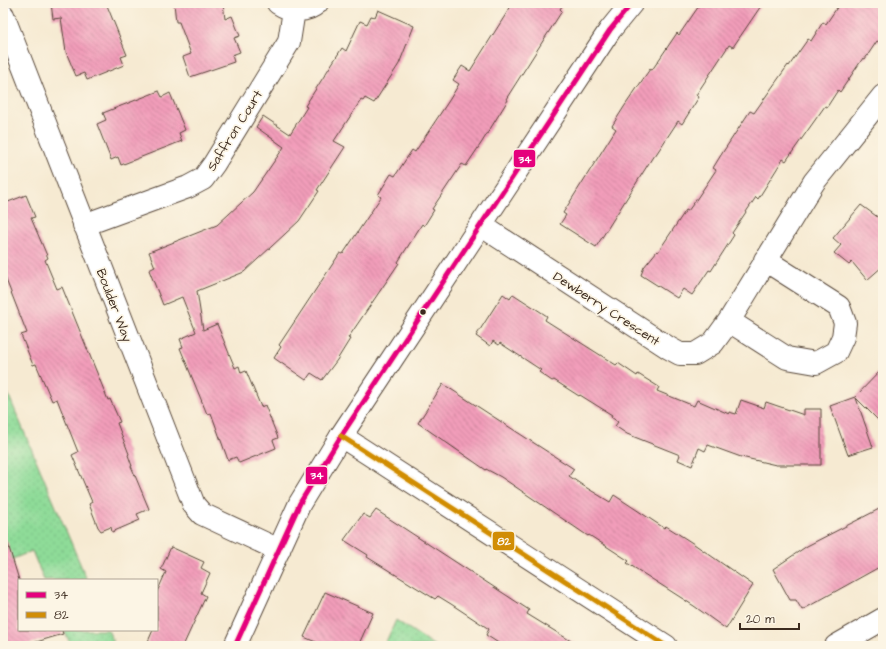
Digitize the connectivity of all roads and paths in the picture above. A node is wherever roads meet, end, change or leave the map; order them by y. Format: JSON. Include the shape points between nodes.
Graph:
{"nodes":[{"id":1,"x":317,"y":3,"type":"edge"},
{"id":2,"x":632,"y":3,"type":"edge"},
{"id":3,"x":286,"y":6,"type":"edge"},
{"id":4,"x":3,"y":15,"type":"edge"},
{"id":5,"x":883,"y":96,"type":"edge"},
{"id":6,"x":84,"y":225,"type":"junction"},
{"id":7,"x":482,"y":226,"type":"junction"},
{"id":8,"x":766,"y":260,"type":"junction"},
{"id":9,"x":730,"y":321,"type":"junction"},
{"id":10,"x":341,"y":436,"type":"junction"},
{"id":11,"x":279,"y":550,"type":"junction"},
{"id":12,"x":883,"y":619,"type":"edge"},
{"id":13,"x":236,"y":646,"type":"edge"},
{"id":14,"x":666,"y":646,"type":"edge"},
{"id":15,"x":836,"y":646,"type":"edge"}],
"edges":[{"from":1,"to":3,"type":"street","name":"Saffron Court","via":[[305,10]]},
{"from":2,"to":7,"type":"street","via":[[610,30]]},
{"from":3,"to":6,"type":"street","name":"Saffron Court","via":[[289,42],[203,179],[188,187]]},
{"from":4,"to":6,"type":"street","name":"Boulder Way"},
{"from":5,"to":8,"type":"street","name":"Dewberry Crescent","via":[[814,182]]},
{"from":6,"to":11,"type":"street","name":"Boulder Way","via":[[194,505],[202,514]]},
{"from":7,"to":9,"type":"street","name":"Dewberry Crescent","via":[[680,354],[695,354],[713,343]]},
{"from":7,"to":10,"type":"street"},
{"from":8,"to":9,"type":"street","name":"Dewberry Crescent"},
{"from":8,"to":9,"type":"street","via":[[839,307],[845,323],[844,337],[836,352],[816,362],[787,358]]},
{"from":10,"to":11,"type":"street","via":[[300,503]]},
{"from":10,"to":14,"type":"street"},
{"from":11,"to":13,"type":"street"},
{"from":12,"to":15,"type":"street"}]}
